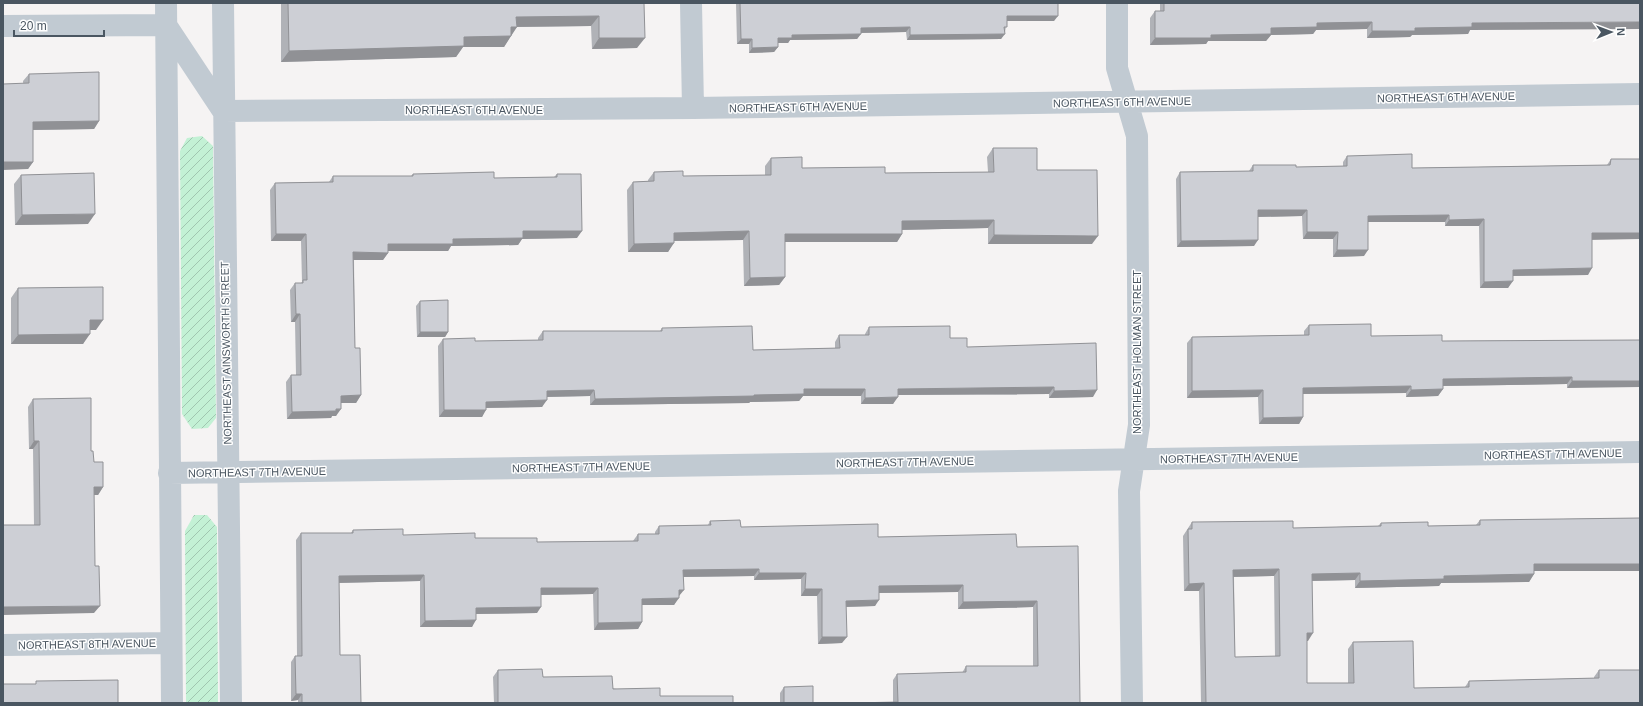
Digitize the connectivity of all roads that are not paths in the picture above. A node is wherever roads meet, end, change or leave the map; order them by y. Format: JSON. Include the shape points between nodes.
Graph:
{"nodes":[{"id":1,"x":166,"y":3,"type":"edge"},
{"id":2,"x":223,"y":3,"type":"edge"},
{"id":3,"x":691,"y":3,"type":"edge"},
{"id":4,"x":1117,"y":3,"type":"edge"},
{"id":5,"x":166,"y":25,"type":"junction"},
{"id":6,"x":3,"y":26,"type":"edge"},
{"id":7,"x":1640,"y":94,"type":"edge"},
{"id":8,"x":1128,"y":102,"type":"junction"},
{"id":9,"x":693,"y":108,"type":"junction"},
{"id":10,"x":223,"y":111,"type":"junction"},
{"id":11,"x":1640,"y":452,"type":"edge"},
{"id":12,"x":1134,"y":459,"type":"junction"},
{"id":13,"x":228,"y":472,"type":"junction"},
{"id":14,"x":170,"y":473,"type":"junction"},
{"id":15,"x":171,"y":643,"type":"junction"},
{"id":16,"x":3,"y":646,"type":"edge"},
{"id":17,"x":172,"y":703,"type":"edge"},
{"id":18,"x":231,"y":703,"type":"edge"},
{"id":19,"x":1132,"y":703,"type":"edge"}],
"edges":[{"from":1,"to":5,"type":"street"},
{"from":2,"to":10,"type":"street","name":"NORTHEAST AINSWORTH STREET"},
{"from":3,"to":9,"type":"street"},
{"from":4,"to":8,"type":"street","name":"NORTHEAST HOLMAN STREET","via":[[1117,68]]},
{"from":5,"to":6,"type":"street"},
{"from":5,"to":10,"type":"street"},
{"from":5,"to":14,"type":"street"},
{"from":7,"to":8,"type":"street","name":"NORTHEAST 6TH AVENUE"},
{"from":8,"to":9,"type":"street","name":"NORTHEAST 6TH AVENUE"},
{"from":8,"to":12,"type":"street","name":"NORTHEAST HOLMAN STREET","via":[[1137,136],[1139,425]]},
{"from":9,"to":10,"type":"street","name":"NORTHEAST 6TH AVENUE"},
{"from":10,"to":13,"type":"street","name":"NORTHEAST AINSWORTH STREET"},
{"from":11,"to":12,"type":"street","name":"NORTHEAST 7TH AVENUE"},
{"from":12,"to":13,"type":"street","name":"NORTHEAST 7TH AVENUE"},
{"from":12,"to":19,"type":"street","name":"NORTHEAST HOLMAN STREET","via":[[1129,491]]},
{"from":13,"to":14,"type":"street","name":"NORTHEAST 7TH AVENUE"},
{"from":13,"to":18,"type":"street","name":"NORTHEAST AINSWORTH STREET"},
{"from":14,"to":15,"type":"street"},
{"from":15,"to":16,"type":"street","name":"NORTHEAST 8TH AVENUE"},
{"from":15,"to":17,"type":"street"}]}
